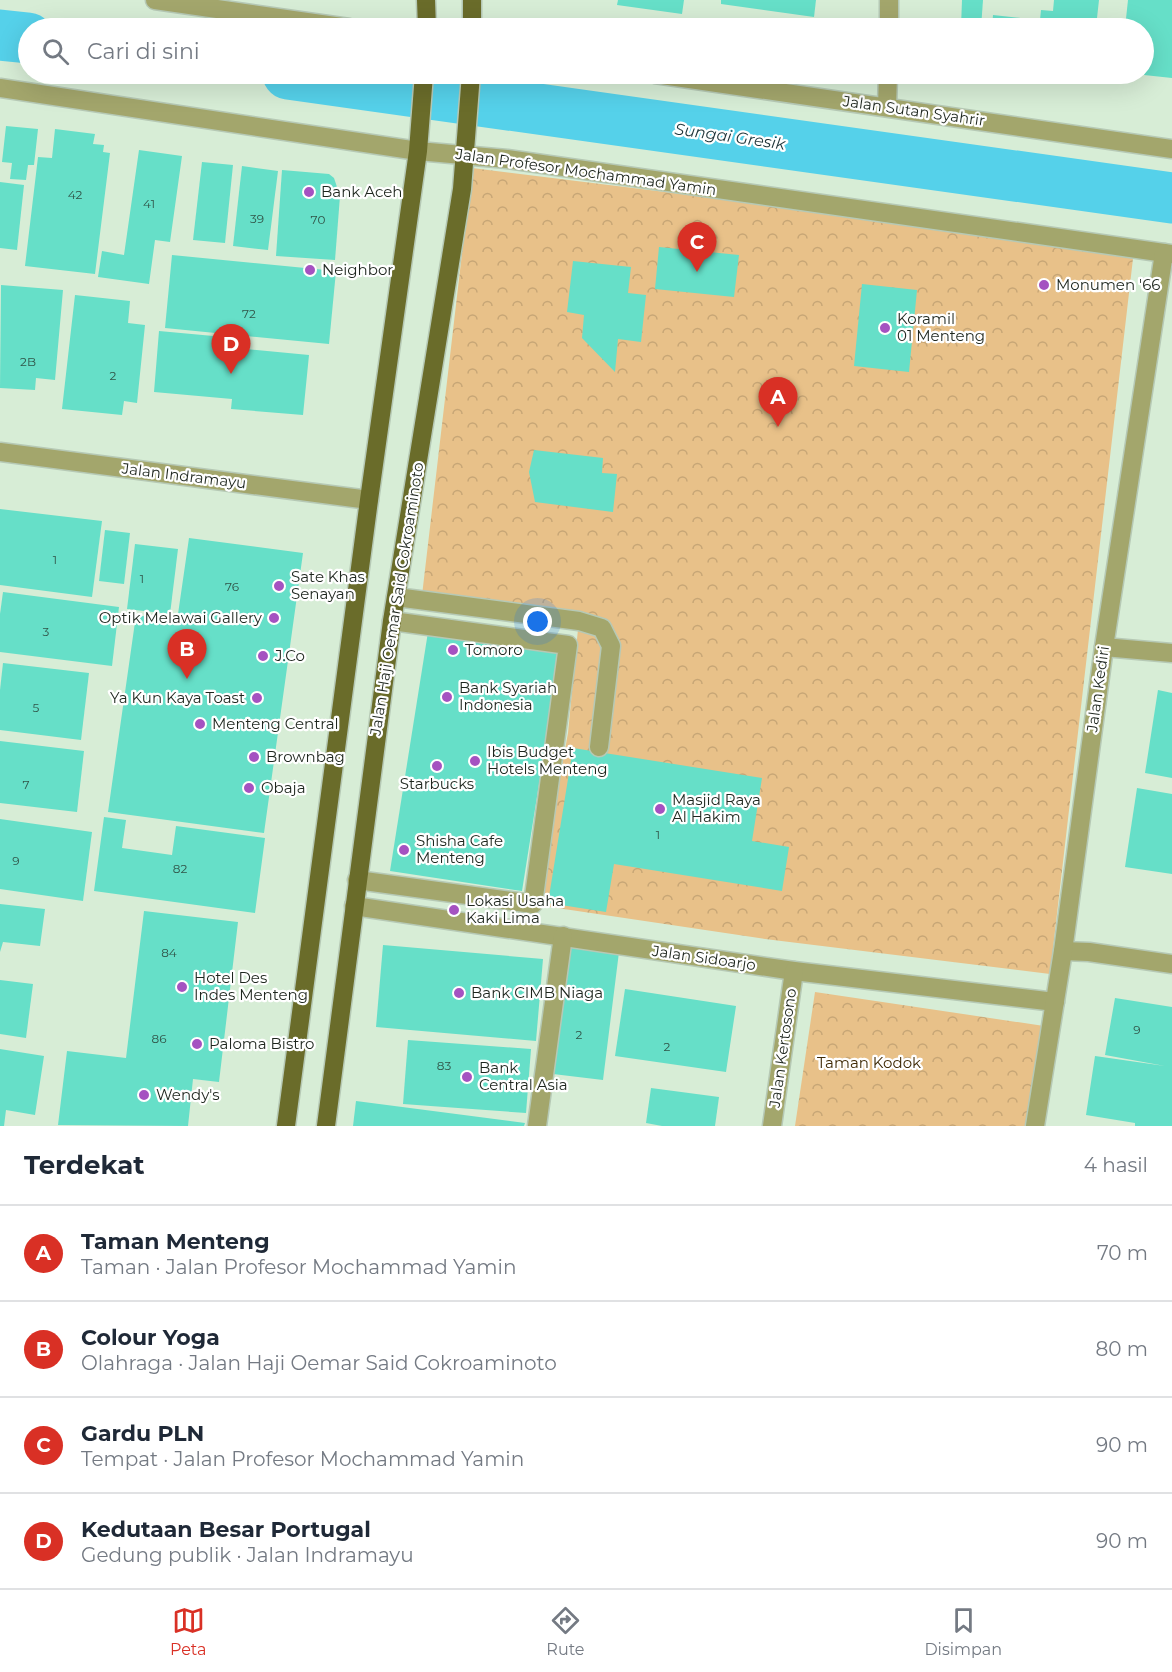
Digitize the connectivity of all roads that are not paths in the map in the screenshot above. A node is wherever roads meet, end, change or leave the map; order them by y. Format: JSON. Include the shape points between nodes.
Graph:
{"nodes":[{"id":1,"x":155,"y":0,"type":"edge"},
{"id":2,"x":426,"y":0,"type":"edge"},
{"id":3,"x":472,"y":0,"type":"edge"},
{"id":4,"x":889,"y":0,"type":"edge"},
{"id":5,"x":280,"y":18,"type":"edge"},
{"id":6,"x":427,"y":18,"type":"edge"},
{"id":7,"x":472,"y":18,"type":"edge"},
{"id":8,"x":889,"y":18,"type":"edge"},
{"id":9,"x":422,"y":84,"type":"edge"},
{"id":10,"x":470,"y":84,"type":"edge"},
{"id":11,"x":725,"y":84,"type":"edge"},
{"id":12,"x":888,"y":84,"type":"edge"},
{"id":13,"x":0,"y":88,"type":"edge"},
{"id":14,"x":887,"y":107,"type":"junction"},
{"id":15,"x":419,"y":145,"type":"junction"},
{"id":16,"x":467,"y":149,"type":"junction"},
{"id":17,"x":1172,"y":149,"type":"edge"},
{"id":18,"x":1168,"y":254,"type":"edge"},
{"id":19,"x":0,"y":452,"type":"edge"},
{"id":20,"x":369,"y":500,"type":"junction"},
{"id":21,"x":396,"y":597,"type":"junction"},
{"id":22,"x":392,"y":621,"type":"junction"},
{"id":23,"x":1104,"y":647,"type":"junction"},
{"id":24,"x":1172,"y":653,"type":"edge"},
{"id":25,"x":599,"y":747,"type":"dead end"},
{"id":26,"x":357,"y":880,"type":"junction"},
{"id":27,"x":354,"y":906,"type":"junction"},
{"id":28,"x":563,"y":936,"type":"junction"},
{"id":29,"x":1063,"y":951,"type":"junction"},
{"id":30,"x":1172,"y":964,"type":"edge"},
{"id":31,"x":794,"y":971,"type":"junction"},
{"id":32,"x":1055,"y":1002,"type":"junction"},
{"id":33,"x":286,"y":1126,"type":"edge"},
{"id":34,"x":326,"y":1126,"type":"edge"},
{"id":35,"x":537,"y":1126,"type":"edge"},
{"id":36,"x":772,"y":1126,"type":"edge"},
{"id":37,"x":1035,"y":1126,"type":"edge"}],
"edges":[{"from":1,"to":5,"type":"street"},
{"from":2,"to":6,"type":"main road"},
{"from":3,"to":7,"type":"main road"},
{"from":4,"to":8,"type":"street"},
{"from":9,"to":15,"type":"main road"},
{"from":10,"to":16,"type":"main road","name":"Jalan Haji Oemar Said Cokroaminoto"},
{"from":11,"to":14,"type":"street","name":"Jalan Sutan Syahrir"},
{"from":12,"to":14,"type":"street"},
{"from":13,"to":15,"type":"street","name":"Jalan Profesor Mochammad Yamin"},
{"from":14,"to":17,"type":"street","name":"Jalan Sutan Syahrir"},
{"from":15,"to":16,"type":"street","name":"Jalan Profesor Mochammad Yamin"},
{"from":15,"to":20,"type":"main road"},
{"from":16,"to":18,"type":"street","name":"Jalan Profesor Mochammad Yamin"},
{"from":16,"to":21,"type":"main road","name":"Jalan Haji Oemar Said Cokroaminoto"},
{"from":18,"to":23,"type":"street","name":"Jalan Kediri"},
{"from":19,"to":20,"type":"street","name":"Jalan Indramayu"},
{"from":20,"to":33,"type":"main road"},
{"from":21,"to":22,"type":"main road","name":"Jalan Haji Oemar Said Cokroaminoto"},
{"from":21,"to":25,"type":"street","via":[[579,621],[602,628],[611,646]]},
{"from":22,"to":26,"type":"main road","name":"Jalan Haji Oemar Said Cokroaminoto"},
{"from":22,"to":26,"type":"street","via":[[568,645],[533,904]]},
{"from":23,"to":24,"type":"street"},
{"from":23,"to":29,"type":"street","name":"Jalan Kediri"},
{"from":26,"to":27,"type":"main road","name":"Jalan Haji Oemar Said Cokroaminoto"},
{"from":27,"to":28,"type":"street","name":"Jalan Sidoarjo"},
{"from":27,"to":34,"type":"main road","name":"Jalan Haji Oemar Said Cokroaminoto"},
{"from":28,"to":31,"type":"street","name":"Jalan Sidoarjo"},
{"from":28,"to":35,"type":"street"},
{"from":29,"to":30,"type":"street"},
{"from":29,"to":32,"type":"street","name":"Jalan Kediri"},
{"from":31,"to":32,"type":"street","name":"Jalan Sidoarjo"},
{"from":31,"to":36,"type":"street","name":"Jalan Kertosono"},
{"from":32,"to":37,"type":"street","name":"Jalan Kediri"}]}
